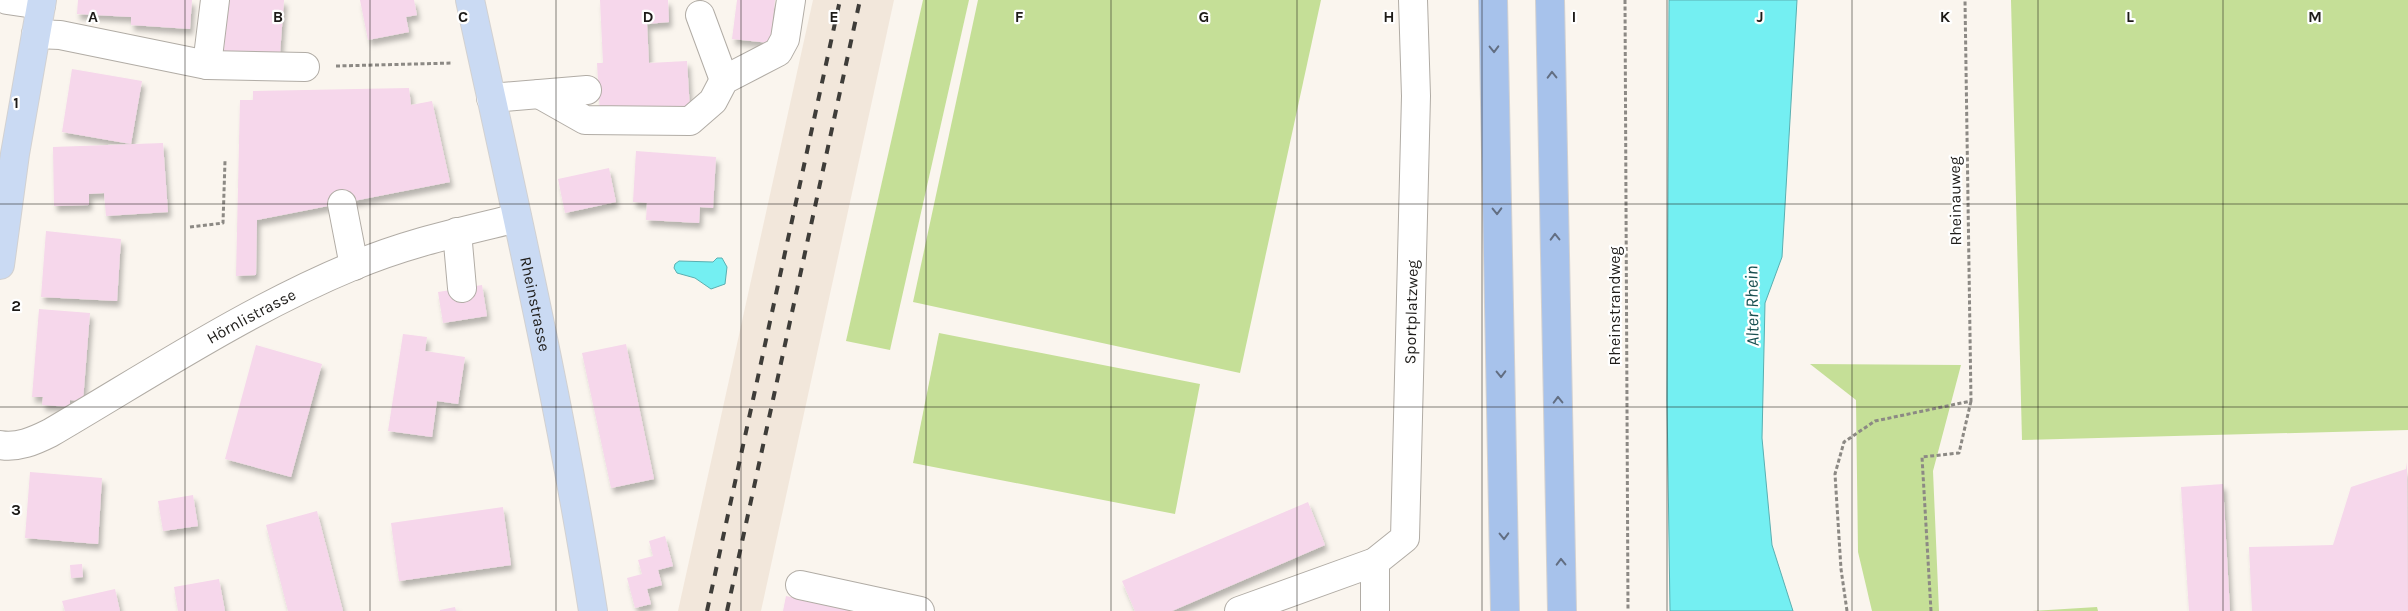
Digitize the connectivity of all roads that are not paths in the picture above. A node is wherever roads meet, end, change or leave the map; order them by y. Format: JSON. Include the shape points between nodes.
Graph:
{"nodes":[{"id":1,"x":7,"y":0,"type":"edge"},
{"id":2,"x":215,"y":0,"type":"edge"},
{"id":3,"x":470,"y":0,"type":"edge"},
{"id":4,"x":791,"y":0,"type":"edge"},
{"id":5,"x":1413,"y":0,"type":"edge"},
{"id":6,"x":1493,"y":0,"type":"edge"},
{"id":7,"x":1550,"y":0,"type":"edge"},
{"id":8,"x":41,"y":3,"type":"edge"},
{"id":9,"x":700,"y":15,"type":"dead end"},
{"id":10,"x":36,"y":34,"type":"junction"},
{"id":11,"x":207,"y":65,"type":"junction"},
{"id":12,"x":305,"y":67,"type":"road end"},
{"id":13,"x":724,"y":80,"type":"junction"},
{"id":14,"x":587,"y":90,"type":"dead end"},
{"id":15,"x":539,"y":94,"type":"junction"},
{"id":16,"x":492,"y":98,"type":"junction"},
{"id":17,"x":4,"y":198,"type":"edge"},
{"id":18,"x":342,"y":204,"type":"dead end"},
{"id":19,"x":517,"y":218,"type":"junction"},
{"id":20,"x":457,"y":232,"type":"junction"},
{"id":21,"x":0,"y":265,"type":"edge"},
{"id":22,"x":354,"y":266,"type":"junction"},
{"id":23,"x":462,"y":288,"type":"dead end"},
{"id":24,"x":0,"y":445,"type":"edge"},
{"id":25,"x":1375,"y":562,"type":"junction"},
{"id":26,"x":800,"y":585,"type":"dead end"},
{"id":27,"x":1375,"y":610,"type":"edge"},
{"id":28,"x":593,"y":611,"type":"edge"},
{"id":29,"x":920,"y":611,"type":"edge"},
{"id":30,"x":1238,"y":611,"type":"edge"},
{"id":31,"x":1505,"y":611,"type":"edge"},
{"id":32,"x":1562,"y":611,"type":"edge"}],
"edges":[{"from":1,"to":8,"type":"street"},
{"from":2,"to":11,"type":"street"},
{"from":3,"to":16,"type":"main road","name":"Rheinstrasse"},
{"from":4,"to":13,"type":"street","via":[[785,39],[778,52]]},
{"from":5,"to":25,"type":"street","name":"Sportplatzweg","via":[[1416,96],[1404,538]]},
{"from":6,"to":31,"type":"highway","one_way":true},
{"from":32,"to":7,"type":"highway","one_way":true},
{"from":8,"to":10,"type":"main road"},
{"from":9,"to":13,"type":"street"},
{"from":10,"to":11,"type":"street","via":[[60,35]]},
{"from":10,"to":17,"type":"main road"},
{"from":11,"to":12,"type":"street"},
{"from":13,"to":15,"type":"street","via":[[713,101],[690,121],[585,120]]},
{"from":14,"to":15,"type":"street"},
{"from":15,"to":16,"type":"street"},
{"from":16,"to":19,"type":"main road","name":"Rheinstrasse"},
{"from":17,"to":21,"type":"main road"},
{"from":18,"to":22,"type":"street"},
{"from":19,"to":20,"type":"street","name":"Hörnlistrasse"},
{"from":19,"to":28,"type":"main road","name":"Rheinstrasse","via":[[537,305]]},
{"from":20,"to":22,"type":"street","name":"Hörnlistrasse","via":[[428,238]]},
{"from":20,"to":23,"type":"street"},
{"from":22,"to":24,"type":"street","name":"Hörnlistrasse","via":[[298,291],[208,340],[34,441],[10,447]]},
{"from":25,"to":27,"type":"street"},
{"from":25,"to":30,"type":"street","name":"Sportplatzweg"},
{"from":26,"to":29,"type":"street"}]}
